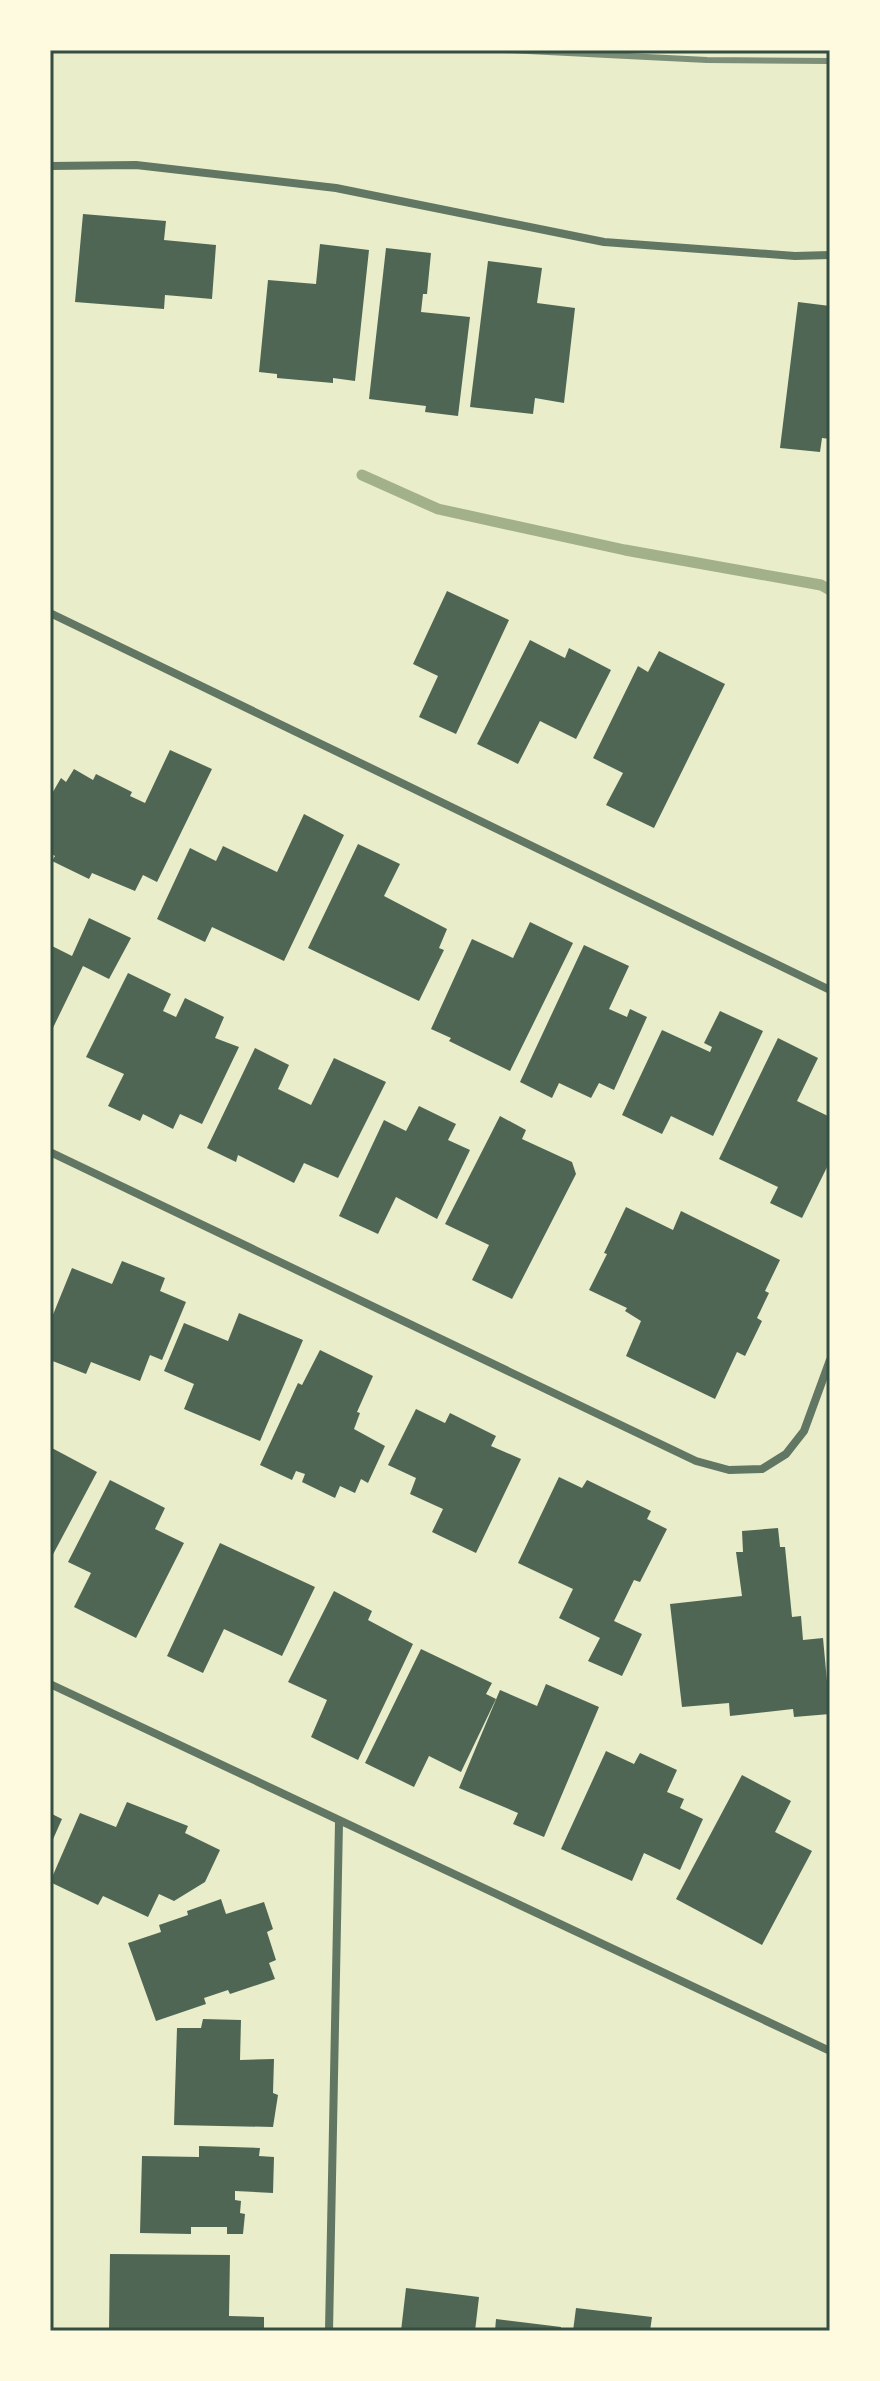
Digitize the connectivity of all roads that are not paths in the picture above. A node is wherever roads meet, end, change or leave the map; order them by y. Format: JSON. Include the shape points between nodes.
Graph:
{"nodes":[{"id":1,"x":50,"y":166,"type":"edge"},
{"id":2,"x":830,"y":255,"type":"edge"},
{"id":3,"x":50,"y":613,"type":"edge"},
{"id":4,"x":830,"y":990,"type":"edge"},
{"id":5,"x":50,"y":1152,"type":"edge"},
{"id":6,"x":830,"y":1360,"type":"edge"},
{"id":7,"x":50,"y":1684,"type":"edge"},
{"id":8,"x":339,"y":1822,"type":"junction"},
{"id":9,"x":830,"y":2051,"type":"edge"},
{"id":10,"x":329,"y":2331,"type":"edge"}],
"edges":[{"from":1,"to":2,"type":"street","via":[[136,165],[336,188],[604,242]]},
{"from":3,"to":4,"type":"street"},
{"from":5,"to":6,"type":"street","via":[[696,1461],[729,1470],[762,1469],[786,1454],[804,1431]]},
{"from":7,"to":8,"type":"street"},
{"from":8,"to":9,"type":"street"},
{"from":8,"to":10,"type":"street"}]}
